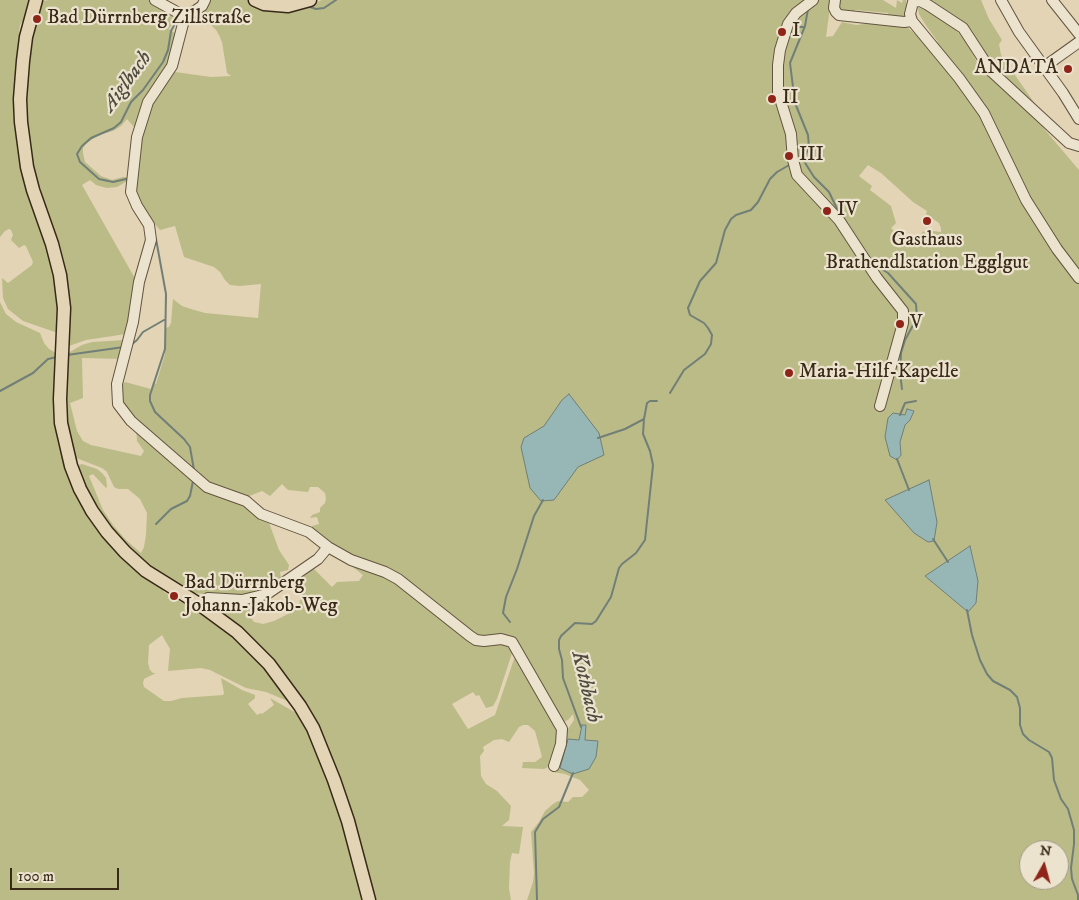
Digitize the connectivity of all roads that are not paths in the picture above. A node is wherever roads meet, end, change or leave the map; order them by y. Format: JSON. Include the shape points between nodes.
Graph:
{"nodes":[{"id":1,"x":36,"y":0,"type":"edge"},
{"id":2,"x":155,"y":0,"type":"edge"},
{"id":3,"x":205,"y":0,"type":"edge"},
{"id":4,"x":255,"y":0,"type":"edge"},
{"id":5,"x":310,"y":0,"type":"edge"},
{"id":6,"x":834,"y":0,"type":"edge"},
{"id":7,"x":1001,"y":0,"type":"edge"},
{"id":8,"x":1052,"y":0,"type":"edge"},
{"id":9,"x":809,"y":3,"type":"edge"},
{"id":10,"x":184,"y":16,"type":"junction"},
{"id":11,"x":912,"y":21,"type":"junction"},
{"id":12,"x":1079,"y":34,"type":"edge"},
{"id":13,"x":1079,"y":42,"type":"edge"},
{"id":14,"x":1044,"y":67,"type":"junction"},
{"id":15,"x":1079,"y":119,"type":"edge"},
{"id":16,"x":1079,"y":146,"type":"edge"},
{"id":17,"x":1079,"y":278,"type":"edge"},
{"id":18,"x":880,"y":406,"type":"dead end"},
{"id":19,"x":328,"y":547,"type":"junction"},
{"id":20,"x":199,"y":604,"type":"junction"},
{"id":21,"x":554,"y":766,"type":"dead end"},
{"id":22,"x":369,"y":900,"type":"edge"}],
"edges":[{"from":1,"to":20,"type":"main road","via":[[23,61],[21,122],[27,167],[60,275],[64,308],[60,399],[66,447],[80,488],[107,532],[136,562]]},
{"from":2,"to":10,"type":"street"},
{"from":3,"to":10,"type":"street","via":[[198,9]]},
{"from":4,"to":5,"type":"main road","via":[[276,6]]},
{"from":6,"to":11,"type":"street","via":[[839,15]]},
{"from":7,"to":14,"type":"street"},
{"from":8,"to":12,"type":"street"},
{"from":9,"to":18,"type":"street","via":[[787,26],[780,50],[777,88],[791,134],[794,165],[802,182],[839,220],[904,311]]},
{"from":10,"to":19,"type":"street","via":[[172,66],[148,102],[136,141],[131,192],[151,233],[117,384],[117,398],[131,421],[202,483],[246,501],[261,514],[305,530]]},
{"from":11,"to":16,"type":"street","via":[[911,6],[916,1],[956,22],[1001,81],[1069,143]]},
{"from":11,"to":17,"type":"street","via":[[984,113],[1026,200]]},
{"from":13,"to":14,"type":"street"},
{"from":14,"to":15,"type":"street"},
{"from":19,"to":20,"type":"street","via":[[318,559],[267,594],[250,599],[208,598]]},
{"from":19,"to":21,"type":"street","via":[[398,579],[476,640],[512,642],[562,729]]},
{"from":20,"to":22,"type":"main road","via":[[237,632],[268,664],[313,728],[348,821]]}]}
